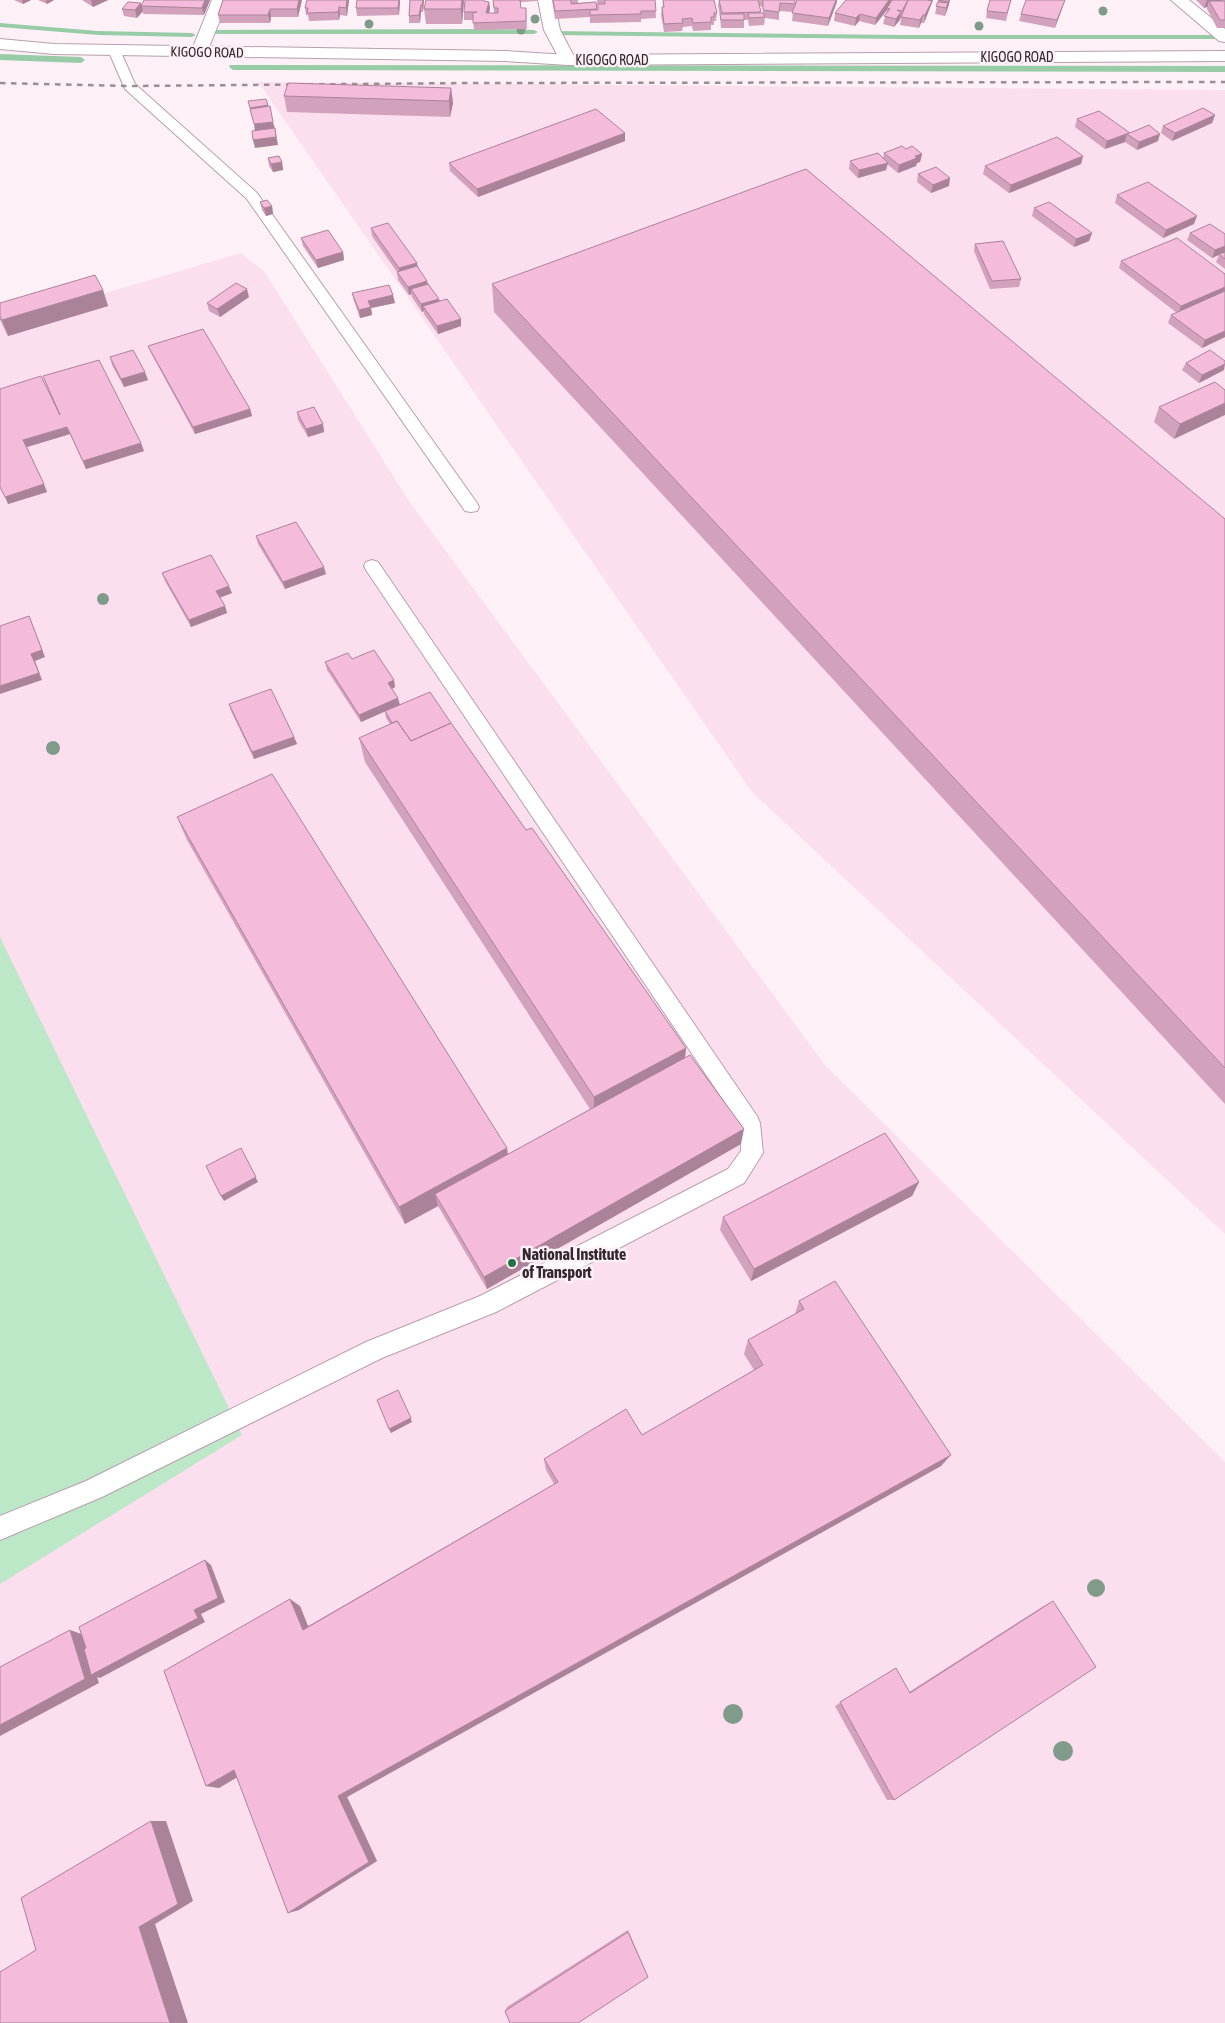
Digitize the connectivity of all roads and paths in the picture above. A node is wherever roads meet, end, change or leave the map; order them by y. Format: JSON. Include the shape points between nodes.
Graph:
{"nodes":[{"id":1,"x":220,"y":0,"type":"edge"},
{"id":2,"x":546,"y":0,"type":"edge"},
{"id":3,"x":1179,"y":0,"type":"edge"},
{"id":4,"x":1225,"y":37,"type":"edge"},
{"id":5,"x":0,"y":44,"type":"edge"},
{"id":6,"x":114,"y":50,"type":"junction"},
{"id":7,"x":199,"y":52,"type":"junction"},
{"id":8,"x":1225,"y":56,"type":"edge"},
{"id":9,"x":568,"y":60,"type":"junction"},
{"id":10,"x":471,"y":507,"type":"dead end"},
{"id":11,"x":372,"y":566,"type":"dead end"},
{"id":12,"x":0,"y":1528,"type":"edge"}],
"edges":[{"from":1,"to":7,"type":"main road"},
{"from":2,"to":9,"type":"main road","via":[[552,30]]},
{"from":3,"to":4,"type":"main road"},
{"from":5,"to":6,"type":"main road","name":"KIGOGO ROAD"},
{"from":6,"to":7,"type":"main road","name":"KIGOGO ROAD"},
{"from":6,"to":10,"type":"lane","via":[[129,86],[252,196]]},
{"from":7,"to":9,"type":"main road","name":"KIGOGO ROAD","via":[[506,56]]},
{"from":8,"to":9,"type":"main road","name":"KIGOGO ROAD"},
{"from":11,"to":12,"type":"lane","via":[[750,1123],[752,1153],[736,1176],[488,1304],[374,1350],[94,1489]]}]}
